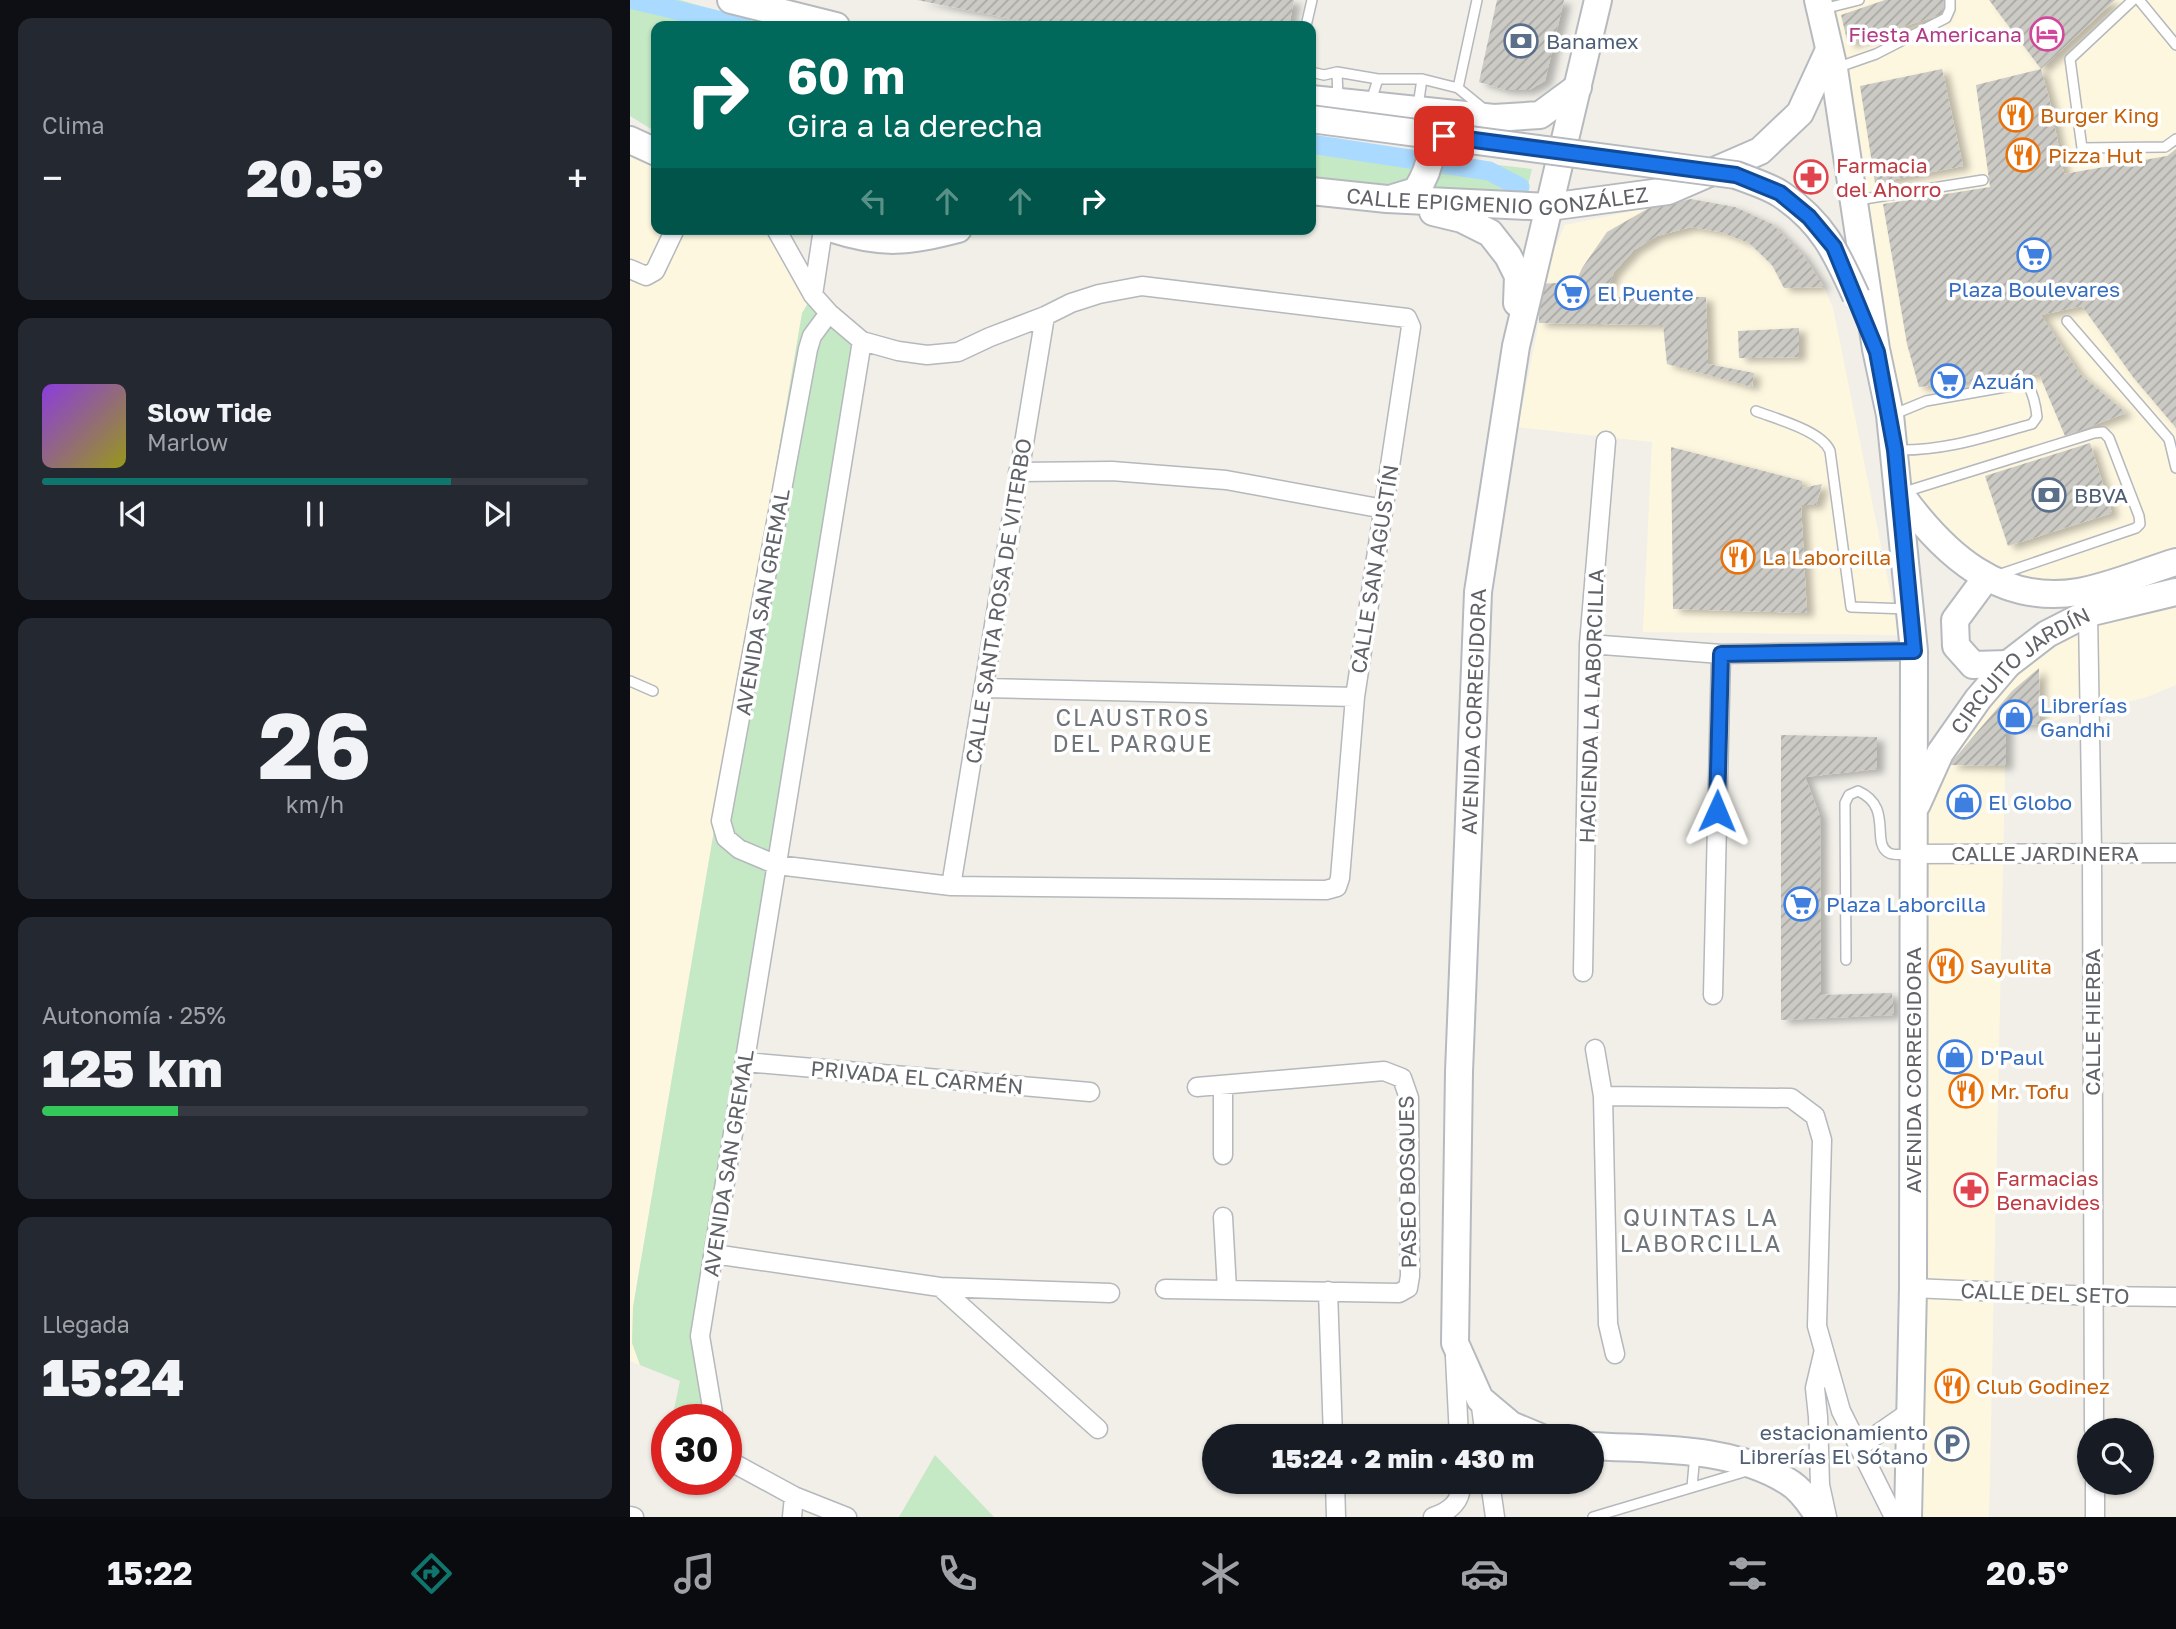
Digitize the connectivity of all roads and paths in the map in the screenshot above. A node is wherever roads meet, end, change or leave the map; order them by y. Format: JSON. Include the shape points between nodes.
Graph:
{"nodes":[{"id":1,"x":1312,"y":0,"type":"edge"},
{"id":2,"x":1477,"y":0,"type":"edge"},
{"id":3,"x":1598,"y":0,"type":"edge"},
{"id":4,"x":1859,"y":0,"type":"edge"},
{"id":5,"x":1950,"y":0,"type":"edge"},
{"id":6,"x":2133,"y":0,"type":"edge"},
{"id":7,"x":2139,"y":0,"type":"edge"},
{"id":8,"x":741,"y":1,"type":"edge"},
{"id":9,"x":1819,"y":5,"type":"edge"},
{"id":10,"x":820,"y":21,"type":"edge"},
{"id":11,"x":1308,"y":21,"type":"edge"},
{"id":12,"x":2176,"y":45,"type":"edge"},
{"id":13,"x":1832,"y":59,"type":"junction"},
{"id":14,"x":1337,"y":72,"type":"junction"},
{"id":15,"x":1316,"y":73,"type":"edge"},
{"id":16,"x":1378,"y":79,"type":"junction"},
{"id":17,"x":1422,"y":79,"type":"junction"},
{"id":18,"x":1577,"y":87,"type":"junction"},
{"id":19,"x":1458,"y":88,"type":"junction"},
{"id":20,"x":1316,"y":100,"type":"edge"},
{"id":21,"x":1338,"y":103,"type":"junction"},
{"id":22,"x":1370,"y":107,"type":"junction"},
{"id":23,"x":1418,"y":112,"type":"junction"},
{"id":24,"x":1494,"y":118,"type":"junction"},
{"id":25,"x":1316,"y":120,"type":"edge"},
{"id":26,"x":2176,"y":139,"type":"edge"},
{"id":27,"x":630,"y":140,"type":"edge"},
{"id":28,"x":651,"y":150,"type":"edge"},
{"id":29,"x":1983,"y":180,"type":"dead end"},
{"id":30,"x":1316,"y":192,"type":"edge"},
{"id":31,"x":1387,"y":199,"type":"junction"},
{"id":32,"x":1853,"y":201,"type":"junction"},
{"id":33,"x":1549,"y":207,"type":"junction"},
{"id":34,"x":671,"y":235,"type":"edge"},
{"id":35,"x":779,"y":235,"type":"edge"},
{"id":36,"x":822,"y":235,"type":"edge"},
{"id":37,"x":852,"y":235,"type":"edge"},
{"id":38,"x":936,"y":235,"type":"edge"},
{"id":39,"x":630,"y":269,"type":"edge"},
{"id":40,"x":813,"y":295,"type":"junction"},
{"id":41,"x":829,"y":313,"type":"junction"},
{"id":42,"x":1045,"y":316,"type":"junction"},
{"id":43,"x":2067,"y":321,"type":"dead end"},
{"id":44,"x":862,"y":341,"type":"junction"},
{"id":45,"x":1516,"y":346,"type":"junction"},
{"id":46,"x":1876,"y":348,"type":"junction"},
{"id":47,"x":2141,"y":390,"type":"dead end"},
{"id":48,"x":2132,"y":397,"type":"junction"},
{"id":49,"x":1756,"y":411,"type":"dead end"},
{"id":50,"x":1891,"y":415,"type":"junction"},
{"id":51,"x":1606,"y":441,"type":"dead end"},
{"id":52,"x":1895,"y":450,"type":"junction"},
{"id":53,"x":2176,"y":468,"type":"edge"},
{"id":54,"x":1018,"y":472,"type":"junction"},
{"id":55,"x":1900,"y":493,"type":"junction"},
{"id":56,"x":1384,"y":509,"type":"junction"},
{"id":57,"x":1905,"y":557,"type":"junction"},
{"id":58,"x":1844,"y":558,"type":"junction"},
{"id":59,"x":2176,"y":562,"type":"edge"},
{"id":60,"x":1986,"y":578,"type":"junction"},
{"id":61,"x":2176,"y":593,"type":"edge"},
{"id":62,"x":1910,"y":609,"type":"junction"},
{"id":63,"x":2088,"y":613,"type":"junction"},
{"id":64,"x":1589,"y":644,"type":"junction"},
{"id":65,"x":1914,"y":651,"type":"junction"},
{"id":66,"x":1721,"y":654,"type":"junction"},
{"id":67,"x":2008,"y":664,"type":"junction"},
{"id":68,"x":630,"y":681,"type":"edge"},
{"id":69,"x":984,"y":688,"type":"junction"},
{"id":70,"x":653,"y":691,"type":"dead end"},
{"id":71,"x":1355,"y":697,"type":"junction"},
{"id":72,"x":1913,"y":812,"type":"junction"},
{"id":73,"x":2092,"y":852,"type":"junction"},
{"id":74,"x":2176,"y":853,"type":"edge"},
{"id":75,"x":1913,"y":854,"type":"junction"},
{"id":76,"x":777,"y":865,"type":"junction"},
{"id":77,"x":951,"y":886,"type":"junction"},
{"id":78,"x":1846,"y":960,"type":"dead end"},
{"id":79,"x":1583,"y":972,"type":"dead end"},
{"id":80,"x":1713,"y":995,"type":"dead end"},
{"id":81,"x":1595,"y":1049,"type":"dead end"},
{"id":82,"x":745,"y":1062,"type":"junction"},
{"id":83,"x":1223,"y":1085,"type":"junction"},
{"id":84,"x":1197,"y":1087,"type":"dead end"},
{"id":85,"x":1090,"y":1092,"type":"dead end"},
{"id":86,"x":1603,"y":1096,"type":"junction"},
{"id":87,"x":1223,"y":1155,"type":"dead end"},
{"id":88,"x":1223,"y":1217,"type":"dead end"},
{"id":89,"x":713,"y":1254,"type":"junction"},
{"id":90,"x":940,"y":1287,"type":"junction"},
{"id":91,"x":1913,"y":1288,"type":"junction"},
{"id":92,"x":1165,"y":1290,"type":"dead end"},
{"id":93,"x":1227,"y":1290,"type":"junction"},
{"id":94,"x":1328,"y":1291,"type":"junction"},
{"id":95,"x":1110,"y":1293,"type":"dead end"},
{"id":96,"x":2093,"y":1296,"type":"junction"},
{"id":97,"x":2176,"y":1297,"type":"edge"},
{"id":98,"x":1455,"y":1343,"type":"junction"},
{"id":99,"x":1824,"y":1351,"type":"junction"},
{"id":100,"x":1615,"y":1354,"type":"dead end"},
{"id":101,"x":1480,"y":1399,"type":"junction"},
{"id":102,"x":711,"y":1404,"type":"edge"},
{"id":103,"x":1911,"y":1411,"type":"junction"},
{"id":104,"x":2094,"y":1418,"type":"edge"},
{"id":105,"x":1333,"y":1424,"type":"edge"},
{"id":106,"x":1458,"y":1424,"type":"edge"},
{"id":107,"x":1483,"y":1424,"type":"edge"},
{"id":108,"x":1509,"y":1424,"type":"edge"},
{"id":109,"x":1097,"y":1429,"type":"dead end"},
{"id":110,"x":1604,"y":1447,"type":"edge"},
{"id":111,"x":1859,"y":1447,"type":"junction"},
{"id":112,"x":1695,"y":1453,"type":"junction"},
{"id":113,"x":742,"y":1468,"type":"edge"},
{"id":114,"x":1758,"y":1468,"type":"junction"},
{"id":115,"x":1692,"y":1488,"type":"junction"},
{"id":116,"x":1335,"y":1494,"type":"edge"},
{"id":117,"x":1459,"y":1494,"type":"edge"},
{"id":118,"x":1492,"y":1494,"type":"edge"},
{"id":119,"x":2095,"y":1495,"type":"edge"},
{"id":120,"x":794,"y":1496,"type":"junction"},
{"id":121,"x":792,"y":1517,"type":"edge"},
{"id":122,"x":847,"y":1517,"type":"edge"},
{"id":123,"x":1336,"y":1517,"type":"edge"},
{"id":124,"x":1433,"y":1517,"type":"edge"},
{"id":125,"x":1495,"y":1517,"type":"edge"},
{"id":126,"x":1593,"y":1517,"type":"edge"},
{"id":127,"x":1819,"y":1517,"type":"edge"},
{"id":128,"x":1827,"y":1517,"type":"edge"},
{"id":129,"x":1894,"y":1517,"type":"edge"},
{"id":130,"x":1908,"y":1517,"type":"edge"},
{"id":131,"x":2095,"y":1517,"type":"edge"}],
"edges":[{"from":1,"to":11,"type":"lane"},
{"from":2,"to":19,"type":"lane"},
{"from":3,"to":18,"type":"main road","name":"AVENIDA CORREGIDORA"},
{"from":4,"to":9,"type":"lane"},
{"from":5,"to":13,"type":"lane","via":[[1946,18],[1887,49]]},
{"from":6,"to":26,"type":"lane","via":[[2070,59],[2082,148],[2165,147]]},
{"from":7,"to":12,"type":"lane"},
{"from":8,"to":10,"type":"main road"},
{"from":9,"to":13,"type":"main road","name":"AVENIDA CORREGIDORA"},
{"from":13,"to":32,"type":"main road","name":"AVENIDA CORREGIDORA"},
{"from":13,"to":33,"type":"main road","name":"CALLE EPIGMENIO GONZÁLEZ","via":[[1800,113],[1760,151],[1668,191]]},
{"from":14,"to":15,"type":"lane"},
{"from":14,"to":16,"type":"lane"},
{"from":14,"to":21,"type":"lane"},
{"from":16,"to":17,"type":"lane"},
{"from":16,"to":22,"type":"lane"},
{"from":17,"to":19,"type":"lane"},
{"from":17,"to":23,"type":"lane"},
{"from":18,"to":24,"type":"main road","via":[[1540,115]]},
{"from":18,"to":33,"type":"main road","name":"AVENIDA CORREGIDORA"},
{"from":19,"to":24,"type":"lane"},
{"from":20,"to":21,"type":"main road"},
{"from":21,"to":22,"type":"main road"},
{"from":22,"to":23,"type":"main road"},
{"from":23,"to":24,"type":"main road"},
{"from":23,"to":31,"type":"main road","via":[[1432,145],[1428,164],[1416,191]]},
{"from":25,"to":46,"type":"main road","bridge":true,"via":[[1736,175],[1780,193],[1809,217],[1834,247]]},
{"from":27,"to":28,"type":"main road"},
{"from":29,"to":32,"type":"lane"},
{"from":30,"to":31,"type":"main road","name":"CALLE EPIGMENIO GONZÁLEZ"},
{"from":31,"to":33,"type":"main road","name":"CALLE EPIGMENIO GONZÁLEZ"},
{"from":31,"to":45,"type":"main road","via":[[1462,219],[1490,233],[1518,276]]},
{"from":32,"to":46,"type":"main road","name":"AVENIDA CORREGIDORA"},
{"from":33,"to":45,"type":"main road","name":"AVENIDA CORREGIDORA"},
{"from":34,"to":39,"type":"street","via":[[654,271],[646,276]]},
{"from":35,"to":40,"type":"street","name":"CALLE SAN AGUSTÍN"},
{"from":36,"to":40,"type":"street"},
{"from":37,"to":38,"type":"main road","via":[[895,242]]},
{"from":40,"to":41,"type":"street","name":"CALLE SAN AGUSTÍN"},
{"from":41,"to":44,"type":"street","name":"CALLE SAN AGUSTÍN"},
{"from":41,"to":76,"type":"street","name":"AVENIDA SAN GREMAL","via":[[808,349],[722,821],[726,838],[739,849]]},
{"from":42,"to":44,"type":"street","name":"CALLE SAN AGUSTÍN","via":[[958,352],[927,355]]},
{"from":42,"to":54,"type":"street","name":"CALLE SANTA ROSA DE VITERBO"},
{"from":42,"to":56,"type":"street","name":"CALLE SAN AGUSTÍN","via":[[1099,294],[1142,286],[1407,318],[1411,327]]},
{"from":43,"to":48,"type":"lane"},
{"from":44,"to":76,"type":"street","name":"AVENIDA SAN GREMAL"},
{"from":45,"to":98,"type":"main road","name":"AVENIDA CORREGIDORA","via":[[1478,592],[1459,1072]]},
{"from":46,"to":50,"type":"main road","name":"AVENIDA CORREGIDORA"},
{"from":47,"to":48,"type":"lane"},
{"from":48,"to":53,"type":"lane","via":[[2169,439]]},
{"from":49,"to":58,"type":"lane","via":[[1826,442]]},
{"from":50,"to":52,"type":"main road","name":"AVENIDA CORREGIDORA"},
{"from":50,"to":52,"type":"lane","via":[[1926,401],[2022,384],[2028,384],[2037,412],[2032,424],[1954,446]]},
{"from":51,"to":64,"type":"street","name":"HACIENDA LA LABORCILLA"},
{"from":52,"to":55,"type":"main road","name":"AVENIDA CORREGIDORA"},
{"from":54,"to":56,"type":"street","via":[[1112,471],[1226,480]]},
{"from":54,"to":69,"type":"street","name":"CALLE SANTA ROSA DE VITERBO"},
{"from":55,"to":57,"type":"main road","name":"AVENIDA CORREGIDORA"},
{"from":55,"to":60,"type":"main road","name":"CIRCUITO JARDÍN","via":[[1949,551]]},
{"from":55,"to":60,"type":"lane","via":[[2103,432],[2140,524]]},
{"from":56,"to":71,"type":"street","name":"CALLE SAN AGUSTÍN"},
{"from":57,"to":58,"type":"lane"},
{"from":57,"to":62,"type":"main road","name":"AVENIDA CORREGIDORA"},
{"from":58,"to":62,"type":"lane","via":[[1851,607]]},
{"from":59,"to":60,"type":"main road","name":"CIRCUITO JARDÍN","via":[[2079,592],[2041,594]]},
{"from":60,"to":67,"type":"main road","via":[[1955,620],[1956,646],[1973,665]]},
{"from":61,"to":63,"type":"main road","name":"CIRCUITO JARDÍN"},
{"from":62,"to":65,"type":"main road","name":"AVENIDA CORREGIDORA"},
{"from":63,"to":67,"type":"main road","name":"CIRCUITO JARDÍN","via":[[2047,634]]},
{"from":63,"to":73,"type":"street","name":"CALLE HIERBA"},
{"from":64,"to":66,"type":"street"},
{"from":64,"to":79,"type":"street","name":"HACIENDA LA LABORCILLA"},
{"from":65,"to":66,"type":"street"},
{"from":65,"to":72,"type":"main road","name":"AVENIDA CORREGIDORA"},
{"from":66,"to":80,"type":"street"},
{"from":67,"to":72,"type":"main road","name":"CIRCUITO JARDÍN","via":[[1940,753]]},
{"from":68,"to":70,"type":"lane"},
{"from":69,"to":71,"type":"street"},
{"from":69,"to":77,"type":"street","name":"CALLE SANTA ROSA DE VITERBO"},
{"from":71,"to":77,"type":"street","name":"CALLE SAN AGUSTÍN","via":[[1337,887]]},
{"from":72,"to":75,"type":"main road","name":"AVENIDA CORREGIDORA"},
{"from":73,"to":74,"type":"street","name":"CALLE JARDINERA"},
{"from":73,"to":75,"type":"street","name":"CALLE JARDINERA"},
{"from":73,"to":96,"type":"street","name":"CALLE HIERBA"},
{"from":75,"to":78,"type":"lane","via":[[1885,851],[1876,805],[1858,791],[1849,795],[1845,803]]},
{"from":75,"to":91,"type":"main road","name":"AVENIDA CORREGIDORA"},
{"from":76,"to":77,"type":"street","name":"CALLE SAN AGUSTÍN"},
{"from":76,"to":82,"type":"street","name":"AVENIDA SAN GREMAL"},
{"from":81,"to":86,"type":"street"},
{"from":82,"to":85,"type":"street","name":"PRIVADA EL CARMÉN"},
{"from":82,"to":89,"type":"street","name":"AVENIDA SAN GREMAL"},
{"from":83,"to":84,"type":"street","name":"PASEO BOSQUES"},
{"from":83,"to":87,"type":"street"},
{"from":83,"to":94,"type":"street","name":"PASEO BOSQUES","via":[[1384,1070],[1402,1078],[1409,1098],[1408,1288],[1399,1293]]},
{"from":86,"to":99,"type":"street","via":[[1791,1098],[1815,1116],[1822,1140],[1817,1326]]},
{"from":86,"to":100,"type":"street","via":[[1608,1324]]},
{"from":88,"to":93,"type":"street"},
{"from":89,"to":90,"type":"street"},
{"from":89,"to":102,"type":"street","name":"AVENIDA SAN GREMAL","via":[[700,1336]]},
{"from":90,"to":95,"type":"street"},
{"from":90,"to":109,"type":"street"},
{"from":91,"to":96,"type":"street","name":"CALLE DEL SETO"},
{"from":91,"to":103,"type":"main road","name":"AVENIDA CORREGIDORA"},
{"from":92,"to":93,"type":"street","name":"PASEO BOSQUES"},
{"from":93,"to":94,"type":"street","name":"PASEO BOSQUES"},
{"from":94,"to":105,"type":"street"},
{"from":96,"to":97,"type":"street","name":"CALLE DEL SETO"},
{"from":96,"to":104,"type":"street","name":"CALLE HIERBA"},
{"from":98,"to":101,"type":"main road","name":"AVENIDA CORREGIDORA"},
{"from":98,"to":106,"type":"street"},
{"from":99,"to":111,"type":"street","via":[[1841,1410]]},
{"from":99,"to":128,"type":"street","via":[[1815,1388],[1820,1485]]},
{"from":101,"to":107,"type":"street"},
{"from":101,"to":108,"type":"main road","name":"AVENIDA CORREGIDORA"},
{"from":103,"to":111,"type":"street"},
{"from":103,"to":130,"type":"main road","name":"AVENIDA CORREGIDORA"},
{"from":110,"to":112,"type":"main road"},
{"from":111,"to":129,"type":"street"},
{"from":112,"to":114,"type":"main road"},
{"from":112,"to":115,"type":"lane"},
{"from":113,"to":120,"type":"street"},
{"from":114,"to":115,"type":"lane"},
{"from":114,"to":127,"type":"main road","via":[[1790,1482]]},
{"from":115,"to":126,"type":"lane"},
{"from":116,"to":123,"type":"street"},
{"from":117,"to":124,"type":"street","via":[[1452,1508]]},
{"from":118,"to":125,"type":"street"},
{"from":119,"to":131,"type":"street"},
{"from":120,"to":121,"type":"street"},
{"from":120,"to":122,"type":"street"}]}
